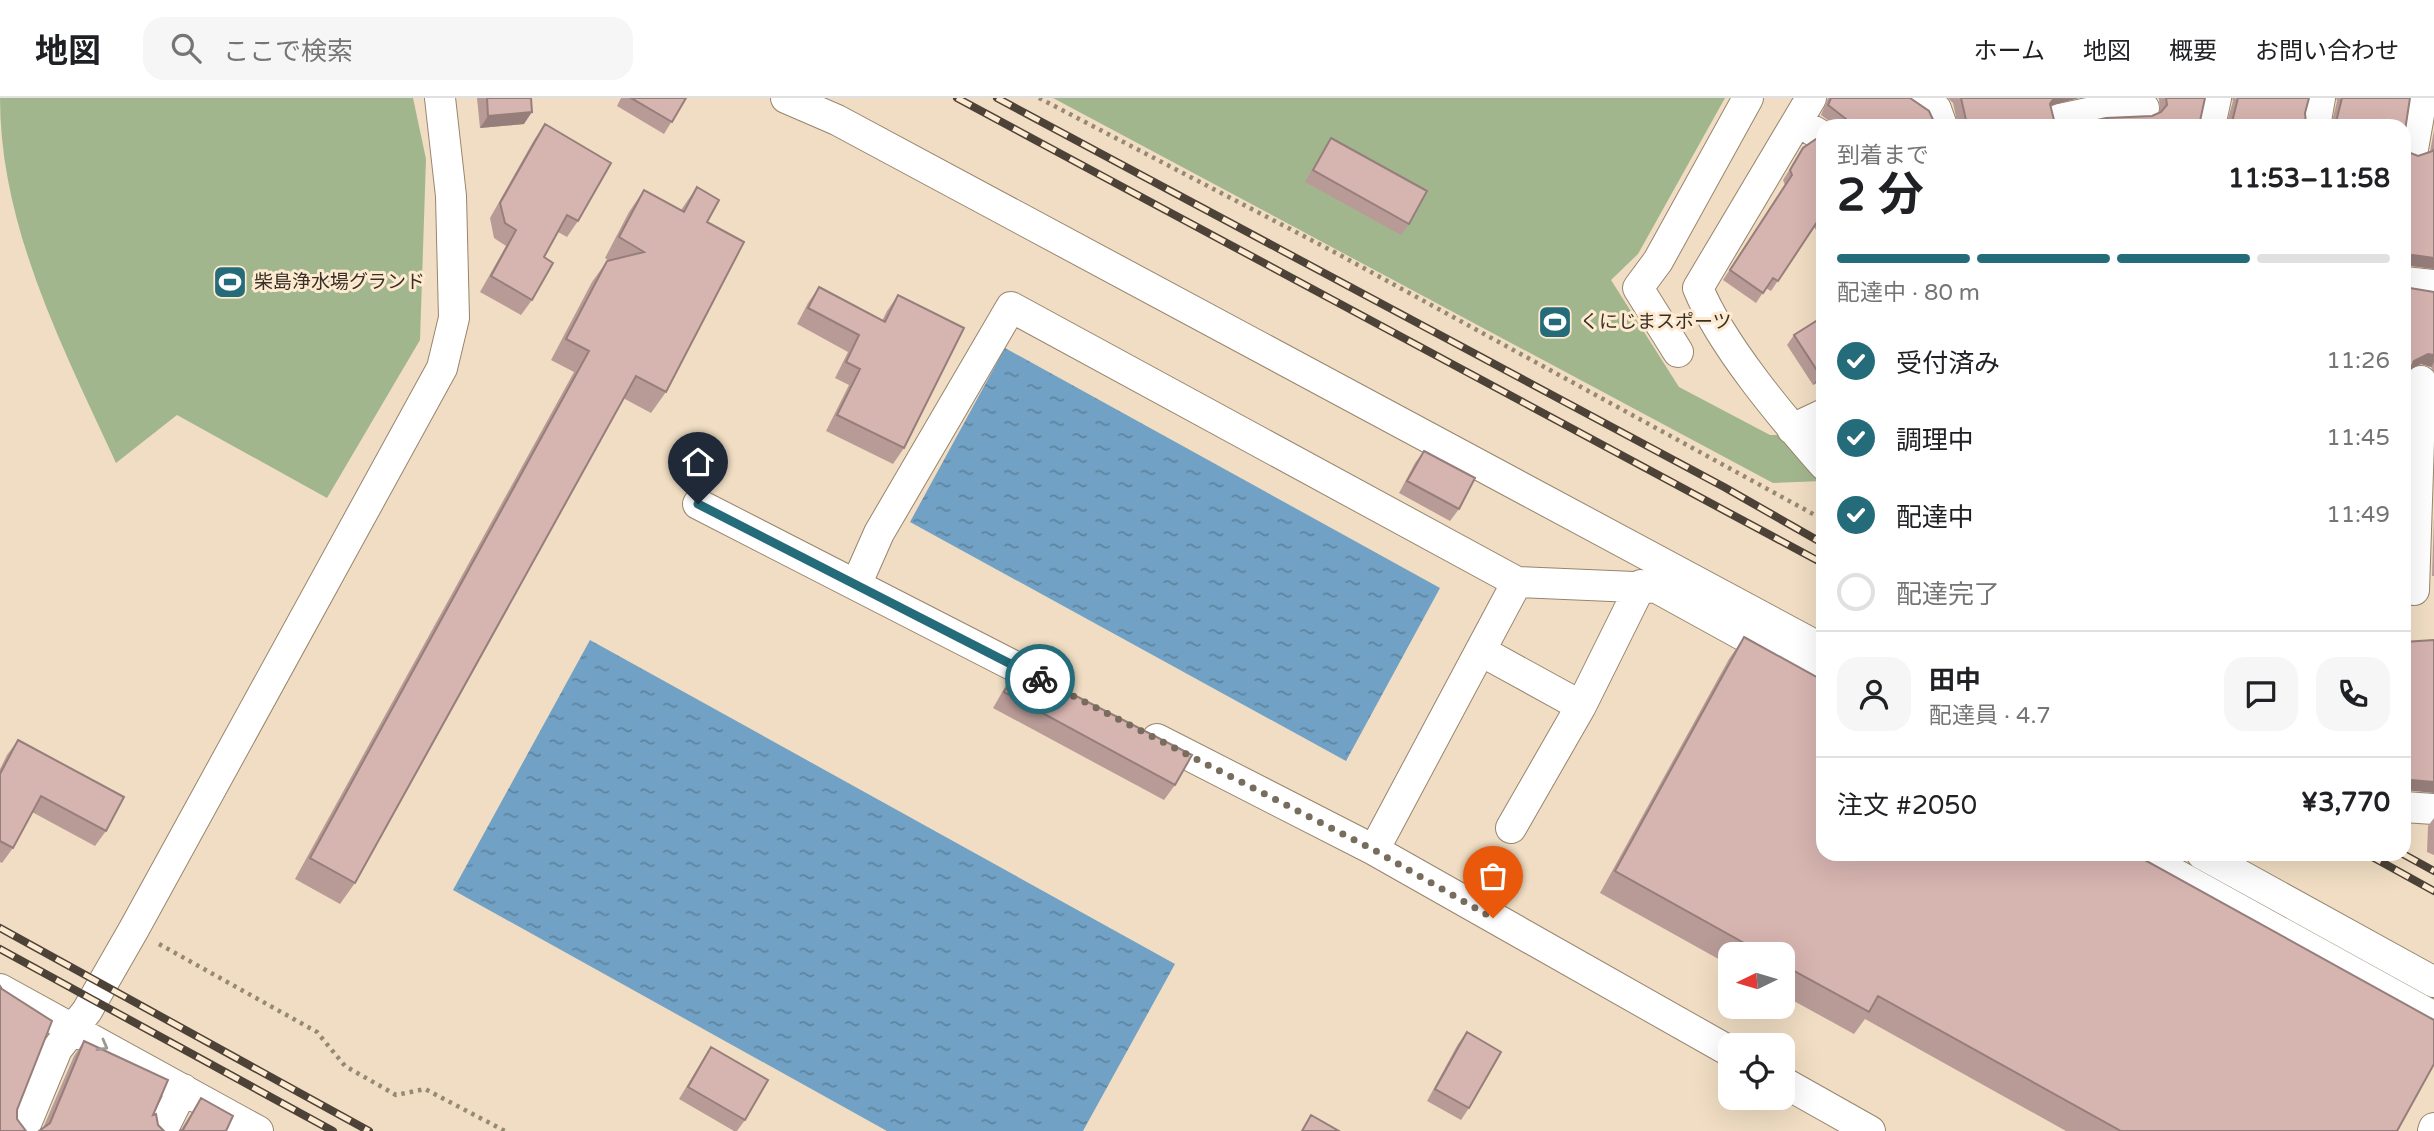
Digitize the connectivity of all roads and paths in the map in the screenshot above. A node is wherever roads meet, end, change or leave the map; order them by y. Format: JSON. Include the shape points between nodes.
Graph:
{"nodes":[{"id":1,"x":440,"y":98,"type":"edge"},
{"id":2,"x":786,"y":98,"type":"edge"},
{"id":3,"x":1039,"y":98,"type":"edge"},
{"id":4,"x":1748,"y":98,"type":"edge"},
{"id":5,"x":1917,"y":98,"type":"edge"},
{"id":6,"x":2216,"y":98,"type":"edge"},
{"id":7,"x":2320,"y":98,"type":"edge"},
{"id":8,"x":2422,"y":98,"type":"edge"},
{"id":9,"x":2108,"y":104,"type":"edge"},
{"id":10,"x":2144,"y":108,"type":"dead end"},
{"id":11,"x":1805,"y":110,"type":"edge"},
{"id":12,"x":2059,"y":114,"type":"edge"},
{"id":13,"x":1940,"y":119,"type":"edge"},
{"id":14,"x":2212,"y":119,"type":"edge"},
{"id":15,"x":2316,"y":119,"type":"edge"},
{"id":16,"x":1816,"y":126,"type":"edge"},
{"id":17,"x":2417,"y":150,"type":"edge"},
{"id":18,"x":2411,"y":283,"type":"edge"},
{"id":19,"x":2434,"y":285,"type":"edge"},
{"id":20,"x":1678,"y":352,"type":"dead end"},
{"id":21,"x":2421,"y":381,"type":"dead end"},
{"id":22,"x":1816,"y":418,"type":"edge"},
{"id":23,"x":1792,"y":429,"type":"junction"},
{"id":24,"x":1816,"y":456,"type":"edge"},
{"id":25,"x":698,"y":504,"type":"dead end"},
{"id":26,"x":1816,"y":516,"type":"edge"},
{"id":27,"x":1517,"y":582,"type":"junction"},
{"id":28,"x":856,"y":584,"type":"junction"},
{"id":29,"x":1641,"y":585,"type":"junction"},
{"id":30,"x":2417,"y":589,"type":"edge"},
{"id":31,"x":1816,"y":646,"type":"edge"},
{"id":32,"x":1481,"y":651,"type":"junction"},
{"id":33,"x":1816,"y":676,"type":"edge"},
{"id":34,"x":1078,"y":698,"type":"edge"},
{"id":35,"x":1581,"y":706,"type":"junction"},
{"id":36,"x":1128,"y":724,"type":"edge"},
{"id":37,"x":2411,"y":807,"type":"edge"},
{"id":38,"x":2434,"y":809,"type":"edge"},
{"id":39,"x":1511,"y":828,"type":"dead end"},
{"id":40,"x":1374,"y":850,"type":"junction"},
{"id":41,"x":2152,"y":861,"type":"edge"},
{"id":42,"x":2216,"y":861,"type":"edge"},
{"id":43,"x":157,"y":942,"type":"dead end"},
{"id":44,"x":2434,"y":982,"type":"edge"},
{"id":45,"x":0,"y":989,"type":"edge"},
{"id":46,"x":2434,"y":1017,"type":"edge"},
{"id":47,"x":72,"y":1029,"type":"junction"},
{"id":48,"x":1718,"y":1045,"type":"edge"},
{"id":49,"x":183,"y":1089,"type":"junction"},
{"id":50,"x":1795,"y":1089,"type":"edge"},
{"id":51,"x":23,"y":1131,"type":"edge"},
{"id":52,"x":162,"y":1131,"type":"edge"},
{"id":53,"x":258,"y":1131,"type":"edge"},
{"id":54,"x":505,"y":1131,"type":"edge"},
{"id":55,"x":1870,"y":1131,"type":"edge"}],
"edges":[{"from":1,"to":47,"type":"street","via":[[451,196],[454,318],[442,368],[134,929]]},
{"from":2,"to":31,"type":"street","via":[[849,127]]},
{"from":3,"to":26,"type":"path","via":[[1338,254]]},
{"from":4,"to":20,"type":"street","via":[[1658,261],[1638,288]]},
{"from":5,"to":13,"type":"street","via":[[1936,109]]},
{"from":6,"to":14,"type":"street"},
{"from":7,"to":15,"type":"street"},
{"from":8,"to":17,"type":"street"},
{"from":9,"to":10,"type":"street"},
{"from":9,"to":12,"type":"street"},
{"from":11,"to":16,"type":"street"},
{"from":11,"to":23,"type":"street","via":[[1698,288],[1708,314]]},
{"from":18,"to":19,"type":"street"},
{"from":21,"to":30,"type":"street"},
{"from":22,"to":23,"type":"street"},
{"from":23,"to":24,"type":"street"},
{"from":25,"to":28,"type":"street"},
{"from":27,"to":28,"type":"street","via":[[1011,307],[879,533]]},
{"from":27,"to":29,"type":"street"},
{"from":27,"to":32,"type":"street"},
{"from":28,"to":34,"type":"street"},
{"from":29,"to":33,"type":"street","via":[[1657,588]]},
{"from":29,"to":35,"type":"street"},
{"from":32,"to":35,"type":"street"},
{"from":32,"to":40,"type":"street"},
{"from":35,"to":39,"type":"street"},
{"from":36,"to":40,"type":"street"},
{"from":37,"to":38,"type":"street"},
{"from":40,"to":48,"type":"street"},
{"from":41,"to":46,"type":"street"},
{"from":42,"to":44,"type":"street"},
{"from":43,"to":54,"type":"path","via":[[317,1032],[345,1066],[396,1095],[425,1089]]},
{"from":45,"to":47,"type":"street"},
{"from":47,"to":49,"type":"street","one_way":true},
{"from":47,"to":51,"type":"street","via":[[57,1049]]},
{"from":49,"to":52,"type":"street"},
{"from":49,"to":53,"type":"street"},
{"from":50,"to":55,"type":"street"}]}
